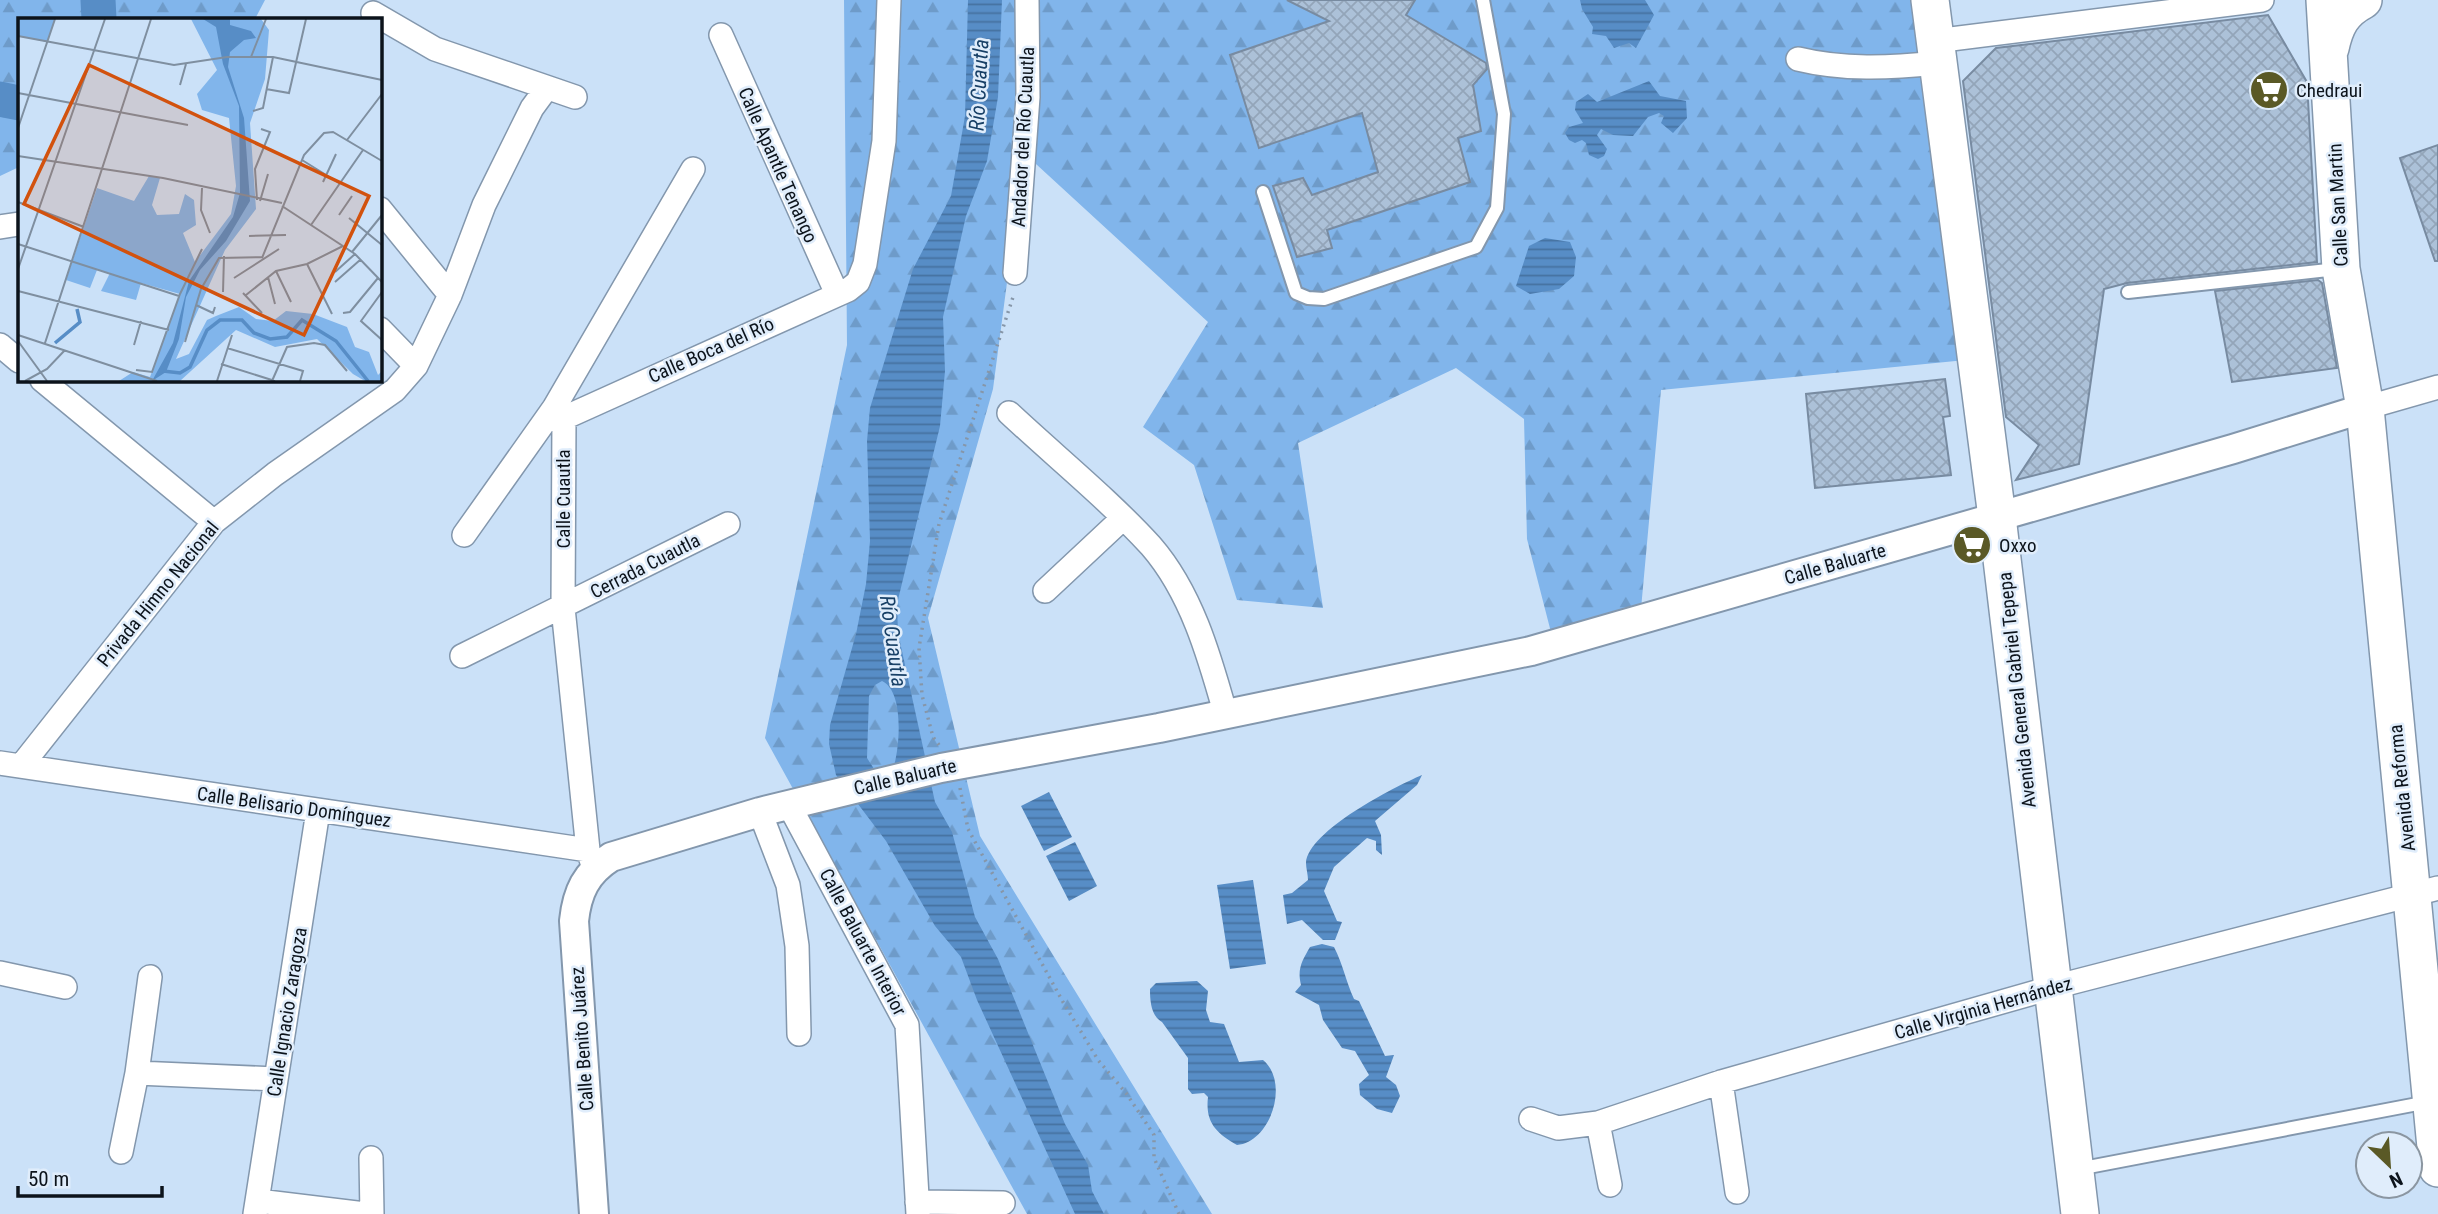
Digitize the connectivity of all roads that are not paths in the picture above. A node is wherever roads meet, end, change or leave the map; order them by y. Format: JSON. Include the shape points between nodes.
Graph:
{"nodes":[{"id":1,"x":889,"y":0,"type":"edge"},
{"id":2,"x":1027,"y":0,"type":"edge"},
{"id":3,"x":1483,"y":0,"type":"edge"},
{"id":4,"x":1930,"y":0,"type":"edge"},
{"id":5,"x":2262,"y":0,"type":"edge"},
{"id":6,"x":2325,"y":0,"type":"edge"},
{"id":7,"x":2363,"y":0,"type":"edge"},
{"id":8,"x":373,"y":13,"type":"dead end"},
{"id":9,"x":382,"y":18,"type":"edge"},
{"id":10,"x":382,"y":18,"type":"edge"},
{"id":11,"x":721,"y":35,"type":"dead end"},
{"id":12,"x":2330,"y":49,"type":"junction"},
{"id":13,"x":1936,"y":52,"type":"junction"},
{"id":14,"x":1798,"y":59,"type":"dead end"},
{"id":15,"x":546,"y":89,"type":"junction"},
{"id":16,"x":575,"y":97,"type":"dead end"},
{"id":17,"x":693,"y":169,"type":"dead end"},
{"id":18,"x":1264,"y":192,"type":"dead end"},
{"id":19,"x":382,"y":211,"type":"edge"},
{"id":20,"x":18,"y":224,"type":"edge"},
{"id":21,"x":0,"y":227,"type":"edge"},
{"id":22,"x":2341,"y":268,"type":"junction"},
{"id":23,"x":1015,"y":273,"type":"dead end"},
{"id":24,"x":2128,"y":292,"type":"dead end"},
{"id":25,"x":837,"y":294,"type":"junction"},
{"id":26,"x":450,"y":295,"type":"junction"},
{"id":27,"x":382,"y":331,"type":"edge"},
{"id":28,"x":0,"y":345,"type":"edge"},
{"id":29,"x":18,"y":360,"type":"edge"},
{"id":30,"x":416,"y":366,"type":"junction"},
{"id":31,"x":44,"y":382,"type":"edge"},
{"id":32,"x":2438,"y":387,"type":"edge"},
{"id":33,"x":2365,"y":408,"type":"junction"},
{"id":34,"x":559,"y":413,"type":"junction"},
{"id":35,"x":1009,"y":413,"type":"dead end"},
{"id":36,"x":1997,"y":517,"type":"junction"},
{"id":37,"x":1122,"y":519,"type":"junction"},
{"id":38,"x":214,"y":522,"type":"junction"},
{"id":39,"x":728,"y":524,"type":"dead end"},
{"id":40,"x":464,"y":535,"type":"dead end"},
{"id":41,"x":1045,"y":590,"type":"dead end"},
{"id":42,"x":562,"y":608,"type":"junction"},
{"id":43,"x":461,"y":656,"type":"dead end"},
{"id":44,"x":1225,"y":712,"type":"junction"},
{"id":45,"x":10,"y":765,"type":"edge"},
{"id":46,"x":789,"y":805,"type":"junction"},
{"id":47,"x":318,"y":811,"type":"junction"},
{"id":48,"x":760,"y":812,"type":"junction"},
{"id":49,"x":591,"y":859,"type":"junction"},
{"id":50,"x":2425,"y":892,"type":"edge"},
{"id":51,"x":0,"y":973,"type":"edge"},
{"id":52,"x":150,"y":977,"type":"dead end"},
{"id":53,"x":65,"y":987,"type":"dead end"},
{"id":54,"x":2054,"y":987,"type":"junction"},
{"id":55,"x":799,"y":1034,"type":"dead end"},
{"id":56,"x":137,"y":1073,"type":"junction"},
{"id":57,"x":276,"y":1079,"type":"junction"},
{"id":58,"x":1721,"y":1082,"type":"junction"},
{"id":59,"x":2432,"y":1102,"type":"junction"},
{"id":60,"x":1531,"y":1119,"type":"dead end"},
{"id":61,"x":1598,"y":1123,"type":"junction"},
{"id":62,"x":121,"y":1152,"type":"dead end"},
{"id":63,"x":371,"y":1158,"type":"dead end"},
{"id":64,"x":2438,"y":1168,"type":"edge"},
{"id":65,"x":2075,"y":1170,"type":"junction"},
{"id":66,"x":1610,"y":1185,"type":"dead end"},
{"id":67,"x":1737,"y":1192,"type":"dead end"},
{"id":68,"x":1003,"y":1203,"type":"dead end"},
{"id":69,"x":256,"y":1208,"type":"edge"},
{"id":70,"x":918,"y":1208,"type":"edge"},
{"id":71,"x":365,"y":1214,"type":"edge"},
{"id":72,"x":372,"y":1214,"type":"edge"},
{"id":73,"x":594,"y":1214,"type":"edge"},
{"id":74,"x":2080,"y":1214,"type":"edge"}],
"edges":[{"from":1,"to":25,"type":"street","name":"Calle Boca del Río","via":[[884,142],[865,264],[858,282]]},
{"from":2,"to":23,"type":"street","name":"Andador del Río Cuautla","via":[[1028,96]]},
{"from":3,"to":18,"type":"lane","via":[[1504,114],[1497,208],[1476,247],[1324,299],[1308,298],[1296,293]]},
{"from":4,"to":13,"type":"main road","name":"Avenida General Gabriel Tepepa"},
{"from":5,"to":13,"type":"street"},
{"from":6,"to":12,"type":"main road","name":"Calle San Martin"},
{"from":7,"to":12,"type":"main road","via":[[2338,21]]},
{"from":8,"to":9,"type":"street"},
{"from":10,"to":15,"type":"street","via":[[436,49]]},
{"from":11,"to":25,"type":"street","name":"Calle Apantle Tenango"},
{"from":12,"to":22,"type":"main road","name":"Calle San Martin"},
{"from":13,"to":14,"type":"street","via":[[1880,68],[1829,66]]},
{"from":13,"to":36,"type":"main road","name":"Avenida General Gabriel Tepepa"},
{"from":15,"to":16,"type":"street"},
{"from":15,"to":26,"type":"street","name":"Privada Himno Nacional","via":[[484,205]]},
{"from":17,"to":34,"type":"street","name":"Calle Cuautla"},
{"from":19,"to":26,"type":"street"},
{"from":20,"to":21,"type":"street"},
{"from":22,"to":24,"type":"lane"},
{"from":22,"to":33,"type":"main road","name":"Calle San Martin"},
{"from":25,"to":34,"type":"street","name":"Calle Boca del Río"},
{"from":26,"to":30,"type":"street","name":"Privada Himno Nacional"},
{"from":27,"to":30,"type":"street"},
{"from":28,"to":29,"type":"street"},
{"from":30,"to":38,"type":"street","name":"Privada Himno Nacional","via":[[395,390]]},
{"from":31,"to":38,"type":"street"},
{"from":32,"to":33,"type":"street","name":"Calle Baluarte"},
{"from":33,"to":36,"type":"street","name":"Calle Baluarte"},
{"from":33,"to":50,"type":"main road","name":"Avenida Reforma"},
{"from":34,"to":40,"type":"street"},
{"from":34,"to":42,"type":"street","name":"Calle Cuautla"},
{"from":35,"to":37,"type":"street"},
{"from":36,"to":44,"type":"street","name":"Calle Baluarte","via":[[1531,651]]},
{"from":36,"to":54,"type":"main road","name":"Avenida General Gabriel Tepepa"},
{"from":37,"to":41,"type":"street"},
{"from":37,"to":44,"type":"street","via":[[1152,547],[1180,589],[1208,651]]},
{"from":38,"to":45,"type":"street","name":"Privada Himno Nacional"},
{"from":39,"to":42,"type":"street","name":"Cerrada Cuautla"},
{"from":42,"to":43,"type":"street","name":"Cerrada Cuautla"},
{"from":42,"to":49,"type":"street","name":"Calle Cuautla"},
{"from":44,"to":46,"type":"street","name":"Calle Baluarte","via":[[941,768]]},
{"from":45,"to":47,"type":"street","name":"Calle Belisario Domínguez"},
{"from":46,"to":48,"type":"street","name":"Calle Baluarte"},
{"from":46,"to":70,"type":"street","name":"Calle Baluarte Interior","via":[[907,1025]]},
{"from":47,"to":49,"type":"street","name":"Calle Belisario Domínguez"},
{"from":47,"to":57,"type":"street","name":"Calle Ignacio Zaragoza"},
{"from":48,"to":49,"type":"street","name":"Calle Baluarte"},
{"from":48,"to":55,"type":"street","via":[[788,885],[797,946]]},
{"from":49,"to":73,"type":"street","name":"Calle Benito Juárez","via":[[574,921]]},
{"from":50,"to":54,"type":"street","name":"Calle Virginia Hernández"},
{"from":50,"to":59,"type":"main road","name":"Avenida Reforma"},
{"from":51,"to":53,"type":"street"},
{"from":52,"to":56,"type":"street"},
{"from":54,"to":58,"type":"street","name":"Calle Virginia Hernández"},
{"from":54,"to":65,"type":"main road","name":"Avenida General Gabriel Tepepa"},
{"from":56,"to":57,"type":"street"},
{"from":56,"to":62,"type":"street"},
{"from":57,"to":69,"type":"street","name":"Calle Ignacio Zaragoza"},
{"from":58,"to":61,"type":"street","name":"Calle Virginia Hernández"},
{"from":58,"to":67,"type":"street"},
{"from":59,"to":64,"type":"main road","name":"Avenida Reforma"},
{"from":59,"to":65,"type":"lane"},
{"from":60,"to":61,"type":"street","name":"Calle Virginia Hernández","via":[[1558,1128]]},
{"from":61,"to":66,"type":"street"},
{"from":63,"to":72,"type":"street"},
{"from":65,"to":74,"type":"main road","name":"Avenida General Gabriel Tepepa"},
{"from":68,"to":70,"type":"street"},
{"from":69,"to":71,"type":"street"}]}
